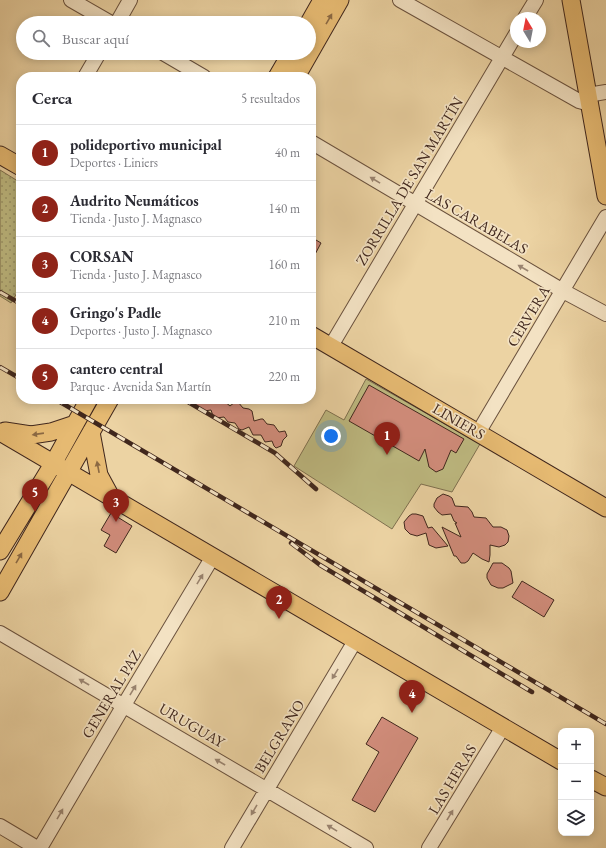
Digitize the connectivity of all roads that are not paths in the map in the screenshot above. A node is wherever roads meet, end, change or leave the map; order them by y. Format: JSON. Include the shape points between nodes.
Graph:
{"nodes":[{"id":1,"x":72,"y":0,"type":"edge"},
{"id":2,"x":130,"y":0,"type":"edge"},
{"id":3,"x":322,"y":0,"type":"edge"},
{"id":4,"x":340,"y":0,"type":"edge"},
{"id":5,"x":400,"y":0,"type":"edge"},
{"id":6,"x":536,"y":0,"type":"edge"},
{"id":7,"x":571,"y":0,"type":"edge"},
{"id":8,"x":529,"y":12,"type":"edge"},
{"id":9,"x":99,"y":16,"type":"edge"},
{"id":10,"x":121,"y":16,"type":"edge"},
{"id":11,"x":313,"y":16,"type":"edge"},
{"id":12,"x":316,"y":42,"type":"edge"},
{"id":13,"x":510,"y":44,"type":"edge"},
{"id":14,"x":502,"y":57,"type":"junction"},
{"id":15,"x":95,"y":60,"type":"edge"},
{"id":16,"x":175,"y":60,"type":"edge"},
{"id":17,"x":288,"y":60,"type":"edge"},
{"id":18,"x":306,"y":60,"type":"edge"},
{"id":19,"x":88,"y":72,"type":"edge"},
{"id":20,"x":195,"y":72,"type":"edge"},
{"id":21,"x":281,"y":72,"type":"edge"},
{"id":22,"x":299,"y":72,"type":"edge"},
{"id":23,"x":606,"y":92,"type":"edge"},
{"id":24,"x":589,"y":100,"type":"junction"},
{"id":25,"x":316,"y":145,"type":"edge"},
{"id":26,"x":0,"y":155,"type":"edge"},
{"id":27,"x":16,"y":164,"type":"edge"},
{"id":28,"x":606,"y":196,"type":"edge"},
{"id":29,"x":415,"y":204,"type":"junction"},
{"id":30,"x":606,"y":217,"type":"edge"},
{"id":31,"x":563,"y":291,"type":"junction"},
{"id":32,"x":606,"y":314,"type":"edge"},
{"id":33,"x":316,"y":338,"type":"edge"},
{"id":34,"x":331,"y":346,"type":"junction"},
{"id":35,"x":86,"y":404,"type":"edge"},
{"id":36,"x":107,"y":404,"type":"edge"},
{"id":37,"x":74,"y":424,"type":"junction"},
{"id":38,"x":0,"y":431,"type":"edge"},
{"id":39,"x":91,"y":432,"type":"junction"},
{"id":40,"x":478,"y":433,"type":"junction"},
{"id":41,"x":53,"y":464,"type":"junction"},
{"id":42,"x":68,"y":473,"type":"junction"},
{"id":43,"x":112,"y":499,"type":"junction"},
{"id":44,"x":606,"y":508,"type":"edge"},
{"id":45,"x":0,"y":551,"type":"edge"},
{"id":46,"x":212,"y":558,"type":"junction"},
{"id":47,"x":0,"y":592,"type":"edge"},
{"id":48,"x":0,"y":633,"type":"edge"},
{"id":49,"x":355,"y":641,"type":"junction"},
{"id":50,"x":124,"y":705,"type":"junction"},
{"id":51,"x":503,"y":727,"type":"junction"},
{"id":52,"x":558,"y":759,"type":"edge"},
{"id":53,"x":594,"y":781,"type":"edge"},
{"id":54,"x":606,"y":787,"type":"edge"},
{"id":55,"x":266,"y":789,"type":"junction"},
{"id":56,"x":0,"y":826,"type":"edge"},
{"id":57,"x":37,"y":848,"type":"edge"},
{"id":58,"x":40,"y":848,"type":"edge"},
{"id":59,"x":232,"y":848,"type":"edge"},
{"id":60,"x":366,"y":848,"type":"edge"},
{"id":61,"x":429,"y":848,"type":"edge"}],
"edges":[{"from":1,"to":9,"type":"street"},
{"from":2,"to":10,"type":"street"},
{"from":3,"to":11,"type":"main road"},
{"from":12,"to":4,"type":"main road","one_way":true},
{"from":5,"to":14,"type":"street"},
{"from":6,"to":8,"type":"street"},
{"from":7,"to":24,"type":"main road"},
{"from":13,"to":14,"type":"street","name":"ZORRILLA DE SAN MARTÍN"},
{"from":14,"to":24,"type":"street","via":[[579,101]]},
{"from":14,"to":29,"type":"street","name":"ZORRILLA DE SAN MARTÍN"},
{"from":15,"to":19,"type":"street"},
{"from":16,"to":20,"type":"street"},
{"from":17,"to":21,"type":"main road"},
{"from":22,"to":18,"type":"main road","one_way":true},
{"from":23,"to":24,"type":"street"},
{"from":24,"to":28,"type":"main road"},
{"from":29,"to":25,"type":"street","name":"LAS CARABELAS","one_way":true},
{"from":26,"to":27,"type":"main road"},
{"from":31,"to":29,"type":"street","name":"LAS CARABELAS","one_way":true},
{"from":29,"to":34,"type":"street","name":"ZORRILLA DE SAN MARTÍN"},
{"from":30,"to":31,"type":"street","name":"CERVERA"},
{"from":31,"to":32,"type":"street","name":"LAS CARABELAS"},
{"from":31,"to":40,"type":"street","name":"CERVERA"},
{"from":33,"to":34,"type":"main road","name":"LINIERS"},
{"from":34,"to":40,"type":"main road","name":"LINIERS"},
{"from":35,"to":37,"type":"main road"},
{"from":36,"to":39,"type":"main road"},
{"from":37,"to":38,"type":"main road","one_way":true,"via":[[51,432],[31,435]]},
{"from":37,"to":41,"type":"main road"},
{"from":38,"to":41,"type":"main road"},
{"from":39,"to":42,"type":"main road"},
{"from":43,"to":39,"type":"main road","one_way":true,"via":[[99,474]]},
{"from":40,"to":44,"type":"main road","name":"LINIERS"},
{"from":41,"to":42,"type":"main road"},
{"from":41,"to":45,"type":"main road"},
{"from":42,"to":43,"type":"main road"},
{"from":47,"to":42,"type":"main road","one_way":true},
{"from":43,"to":46,"type":"main road"},
{"from":46,"to":49,"type":"main road"},
{"from":50,"to":46,"type":"street","name":"GENERAL PAZ","one_way":true},
{"from":50,"to":48,"type":"street","name":"URUGUAY","one_way":true},
{"from":49,"to":51,"type":"main road"},
{"from":49,"to":55,"type":"street","name":"BELGRANO","one_way":true},
{"from":55,"to":50,"type":"street","name":"URUGUAY","one_way":true},
{"from":58,"to":50,"type":"street","name":"GENERAL PAZ","one_way":true},
{"from":51,"to":52,"type":"main road"},
{"from":61,"to":51,"type":"street","name":"LAS HERAS","one_way":true},
{"from":53,"to":54,"type":"main road"},
{"from":55,"to":59,"type":"street","name":"BELGRANO","one_way":true},
{"from":60,"to":55,"type":"street","name":"URUGUAY","one_way":true},
{"from":56,"to":57,"type":"street"}]}
